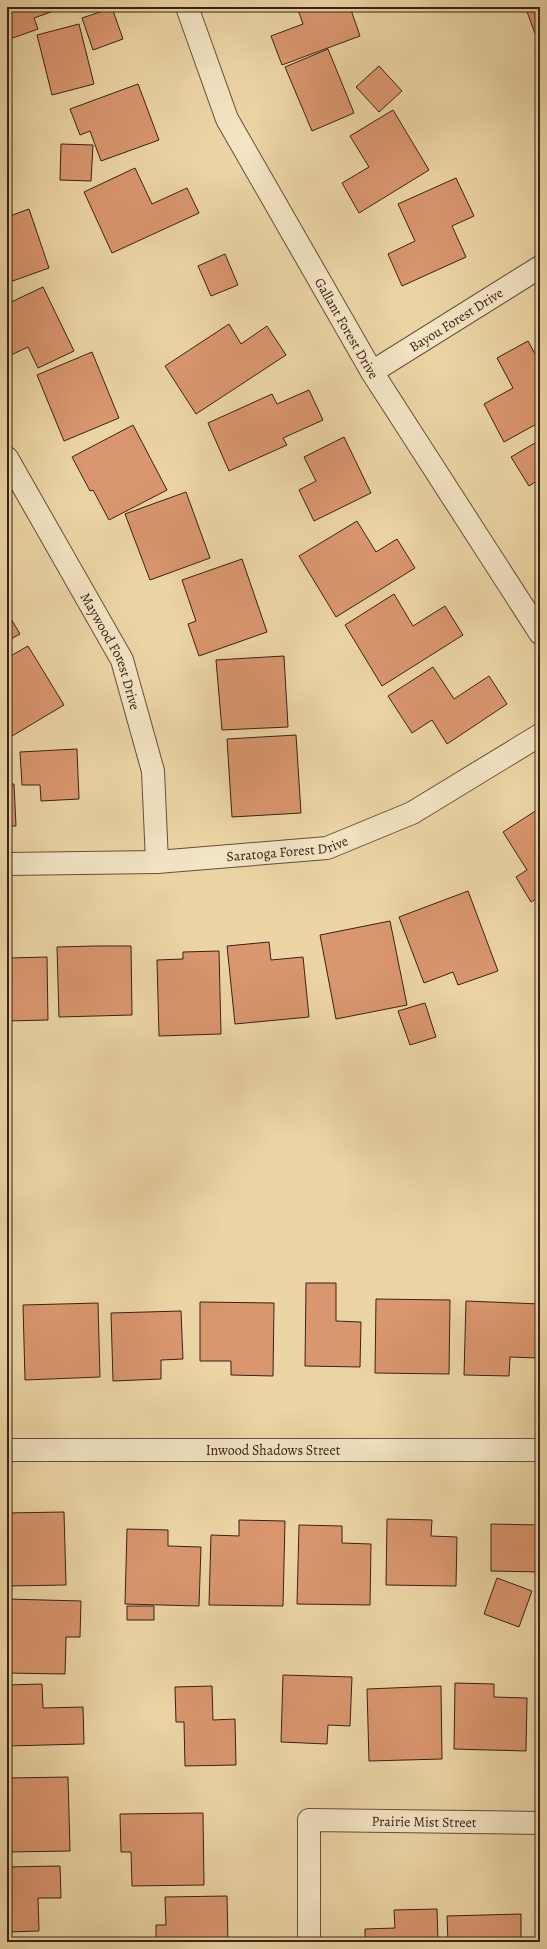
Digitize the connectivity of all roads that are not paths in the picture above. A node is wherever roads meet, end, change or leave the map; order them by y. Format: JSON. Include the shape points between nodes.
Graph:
{"nodes":[{"id":1,"x":187,"y":7,"type":"edge"},
{"id":2,"x":540,"y":267,"type":"edge"},
{"id":3,"x":372,"y":372,"type":"junction"},
{"id":4,"x":7,"y":458,"type":"edge"},
{"id":5,"x":540,"y":633,"type":"edge"},
{"id":6,"x":540,"y":735,"type":"edge"},
{"id":7,"x":157,"y":862,"type":"junction"},
{"id":8,"x":7,"y":864,"type":"edge"},
{"id":9,"x":7,"y":1450,"type":"edge"},
{"id":10,"x":540,"y":1450,"type":"edge"},
{"id":11,"x":540,"y":1823,"type":"edge"},
{"id":12,"x":309,"y":1942,"type":"edge"}],
"edges":[{"from":1,"to":3,"type":"street","name":"Gallant Forest Drive","via":[[227,119]]},
{"from":2,"to":3,"type":"street","name":"Bayou Forest Drive"},
{"from":3,"to":5,"type":"street","name":"Gallant Forest Drive"},
{"from":4,"to":7,"type":"street","name":"Maywood Forest Drive","via":[[122,660],[153,771]]},
{"from":6,"to":7,"type":"street","name":"Saratoga Forest Drive","via":[[412,813],[327,848]]},
{"from":7,"to":8,"type":"street","name":"Saratoga Forest Drive"},
{"from":9,"to":10,"type":"street","name":"Inwood Shadows Street"},
{"from":11,"to":12,"type":"street","name":"Prairie Mist Street","via":[[308,1820]]}]}
